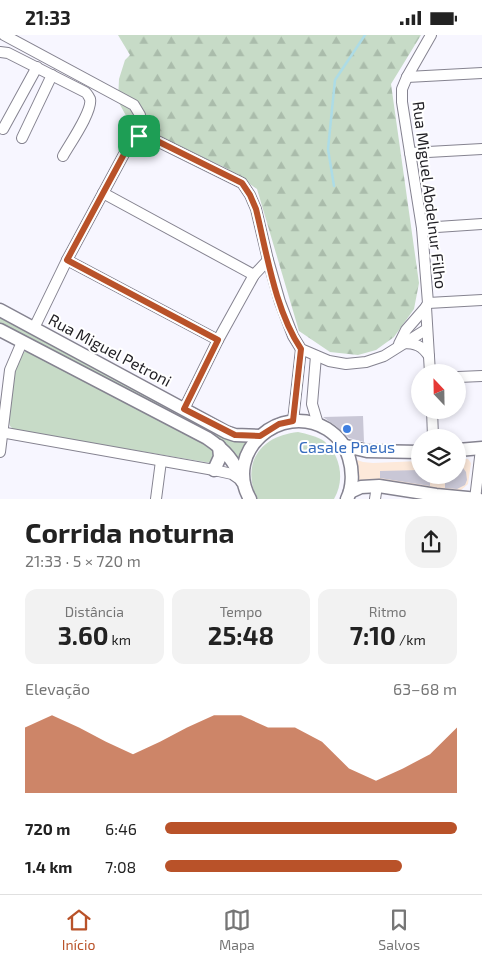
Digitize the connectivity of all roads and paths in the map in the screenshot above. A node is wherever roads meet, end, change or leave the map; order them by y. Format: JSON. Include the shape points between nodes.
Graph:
{"nodes":[{"id":1,"x":4,"y":35,"type":"edge"},
{"id":2,"x":431,"y":35,"type":"edge"},
{"id":3,"x":0,"y":52,"type":"edge"},
{"id":4,"x":37,"y":67,"type":"junction"},
{"id":5,"x":482,"y":73,"type":"edge"},
{"id":6,"x":52,"y":75,"type":"junction"},
{"id":7,"x":407,"y":77,"type":"junction"},
{"id":8,"x":3,"y":129,"type":"dead end"},
{"id":9,"x":139,"y":136,"type":"junction"},
{"id":10,"x":22,"y":138,"type":"dead end"},
{"id":11,"x":482,"y":149,"type":"edge"},
{"id":12,"x":410,"y":153,"type":"junction"},
{"id":13,"x":63,"y":156,"type":"dead end"},
{"id":14,"x":103,"y":193,"type":"junction"},
{"id":15,"x":482,"y":225,"type":"edge"},
{"id":16,"x":422,"y":229,"type":"junction"},
{"id":17,"x":67,"y":260,"type":"junction"},
{"id":18,"x":268,"y":260,"type":"junction"},
{"id":19,"x":254,"y":275,"type":"junction"},
{"id":20,"x":482,"y":300,"type":"edge"},
{"id":21,"x":427,"y":305,"type":"junction"},
{"id":22,"x":0,"y":310,"type":"edge"},
{"id":23,"x":34,"y":328,"type":"junction"},
{"id":24,"x":427,"y":329,"type":"junction"},
{"id":25,"x":0,"y":330,"type":"edge"},
{"id":26,"x":218,"y":340,"type":"junction"},
{"id":27,"x":22,"y":342,"type":"junction"},
{"id":28,"x":400,"y":345,"type":"junction"},
{"id":29,"x":301,"y":349,"type":"junction"},
{"id":30,"x":316,"y":356,"type":"junction"},
{"id":31,"x":429,"y":356,"type":"junction"},
{"id":32,"x":429,"y":364,"type":"edge"},
{"id":33,"x":5,"y":369,"type":"edge"},
{"id":34,"x":482,"y":376,"type":"edge"},
{"id":35,"x":466,"y":377,"type":"edge"},
{"id":36,"x":184,"y":409,"type":"junction"},
{"id":37,"x":293,"y":421,"type":"junction"},
{"id":38,"x":318,"y":424,"type":"junction"},
{"id":39,"x":1,"y":433,"type":"edge"},
{"id":40,"x":260,"y":436,"type":"junction"},
{"id":41,"x":219,"y":446,"type":"junction"},
{"id":42,"x":346,"y":446,"type":"junction"},
{"id":43,"x":482,"y":449,"type":"edge"},
{"id":44,"x":466,"y":450,"type":"edge"},
{"id":45,"x":411,"y":451,"type":"edge"},
{"id":46,"x":0,"y":452,"type":"edge"},
{"id":47,"x":161,"y":461,"type":"junction"},
{"id":48,"x":214,"y":470,"type":"junction"},
{"id":49,"x":242,"y":481,"type":"junction"},
{"id":50,"x":376,"y":493,"type":"edge"},
{"id":51,"x":348,"y":496,"type":"edge"},
{"id":52,"x":156,"y":499,"type":"edge"},
{"id":53,"x":250,"y":499,"type":"edge"},
{"id":54,"x":476,"y":499,"type":"edge"}],
"edges":[{"from":1,"to":9,"type":"street","via":[[134,105],[140,115]]},
{"from":2,"to":7,"type":"street","name":"Rua Miguel Abdelnur Filho"},
{"from":3,"to":4,"type":"street"},
{"from":4,"to":6,"type":"street"},
{"from":4,"to":8,"type":"street"},
{"from":5,"to":7,"type":"street"},
{"from":6,"to":10,"type":"street"},
{"from":6,"to":13,"type":"street","via":[[86,92],[90,100],[88,112]]},
{"from":7,"to":12,"type":"street","name":"Rua Miguel Abdelnur Filho","via":[[402,89],[402,102]]},
{"from":9,"to":14,"type":"street","via":[[130,143]]},
{"from":9,"to":18,"type":"street","via":[[145,135],[242,183],[256,209]]},
{"from":11,"to":12,"type":"street"},
{"from":12,"to":16,"type":"street","name":"Rua Miguel Abdelnur Filho"},
{"from":14,"to":17,"type":"street"},
{"from":14,"to":19,"type":"street"},
{"from":15,"to":16,"type":"street"},
{"from":16,"to":21,"type":"street","name":"Rua Miguel Abdelnur Filho"},
{"from":17,"to":23,"type":"street"},
{"from":17,"to":26,"type":"street"},
{"from":18,"to":19,"type":"street"},
{"from":18,"to":29,"type":"street","via":[[287,322]]},
{"from":19,"to":26,"type":"street"},
{"from":20,"to":21,"type":"street"},
{"from":21,"to":24,"type":"street","name":"Rua Miguel Abdelnur Filho"},
{"from":21,"to":28,"type":"street","name":"Rua Miguel Abdelnur Filho","via":[[406,330]]},
{"from":22,"to":23,"type":"main road","name":"Rua Miguel Petroni"},
{"from":23,"to":36,"type":"main road","name":"Rua Miguel Petroni"},
{"from":24,"to":28,"type":"street"},
{"from":24,"to":31,"type":"street","name":"Rua Miguel Abdelnur Filho"},
{"from":25,"to":27,"type":"main road","name":"Rua Miguel Petroni"},
{"from":26,"to":36,"type":"street"},
{"from":27,"to":33,"type":"street"},
{"from":27,"to":41,"type":"main road","name":"Rua Miguel Petroni"},
{"from":28,"to":30,"type":"street","via":[[384,356],[366,362],[346,364]]},
{"from":28,"to":31,"type":"street","via":[[417,344]]},
{"from":29,"to":30,"type":"street"},
{"from":29,"to":37,"type":"street"},
{"from":30,"to":38,"type":"street","via":[[312,404]]},
{"from":31,"to":32,"type":"street","name":"Rua Miguel Abdelnur Filho"},
{"from":33,"to":39,"type":"street"},
{"from":34,"to":35,"type":"street"},
{"from":36,"to":40,"type":"main road","name":"Rua Miguel Petroni","via":[[235,435]]},
{"from":37,"to":38,"type":"main road"},
{"from":37,"to":40,"type":"main road","via":[[279,424]]},
{"from":38,"to":42,"type":"main road"},
{"from":39,"to":46,"type":"street"},
{"from":39,"to":47,"type":"street"},
{"from":40,"to":49,"type":"main road","via":[[246,458]]},
{"from":41,"to":48,"type":"main road","via":[[220,457]]},
{"from":41,"to":49,"type":"main road","name":"Rua Miguel Petroni","via":[[236,465]]},
{"from":42,"to":45,"type":"main road","via":[[367,451]]},
{"from":42,"to":51,"type":"main road","via":[[351,465]]},
{"from":43,"to":44,"type":"main road"},
{"from":43,"to":54,"type":"street"},
{"from":47,"to":48,"type":"street"},
{"from":47,"to":52,"type":"street"},
{"from":48,"to":49,"type":"street","via":[[232,474]]},
{"from":49,"to":53,"type":"main road","name":"Rua Miguel Petroni"},
{"from":50,"to":51,"type":"main road","via":[[361,487]]},
{"from":50,"to":54,"type":"main road"}]}
